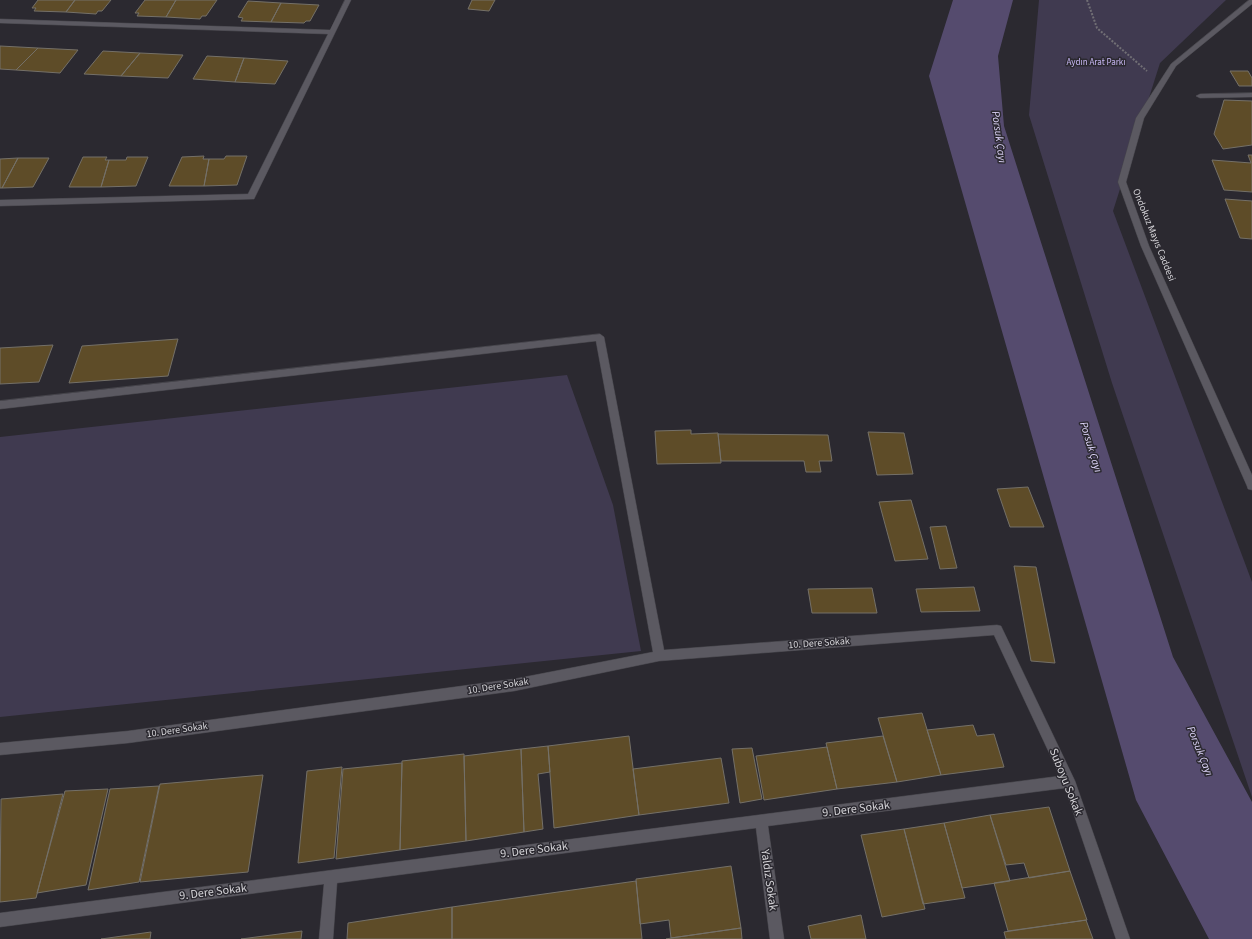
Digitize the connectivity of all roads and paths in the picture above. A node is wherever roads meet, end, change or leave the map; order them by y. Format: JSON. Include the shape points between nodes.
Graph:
{"nodes":[{"id":1,"x":348,"y":0,"type":"edge"},
{"id":2,"x":1087,"y":0,"type":"edge"},
{"id":3,"x":1252,"y":1,"type":"edge"},
{"id":4,"x":0,"y":21,"type":"edge"},
{"id":5,"x":332,"y":32,"type":"junction"},
{"id":6,"x":1161,"y":83,"type":"junction"},
{"id":7,"x":1252,"y":95,"type":"edge"},
{"id":8,"x":1200,"y":96,"type":"dead end"},
{"id":9,"x":0,"y":203,"type":"edge"},
{"id":10,"x":0,"y":405,"type":"edge"},
{"id":11,"x":1252,"y":486,"type":"edge"},
{"id":12,"x":997,"y":630,"type":"joint"},
{"id":13,"x":658,"y":656,"type":"junction"},
{"id":14,"x":0,"y":749,"type":"edge"},
{"id":15,"x":1069,"y":781,"type":"junction"},
{"id":16,"x":761,"y":821,"type":"junction"},
{"id":17,"x":331,"y":877,"type":"junction"},
{"id":18,"x":0,"y":920,"type":"edge"},
{"id":19,"x":326,"y":939,"type":"edge"},
{"id":20,"x":777,"y":939,"type":"edge"},
{"id":21,"x":1123,"y":939,"type":"edge"}],
"edges":[{"from":1,"to":5,"type":"street"},
{"from":2,"to":6,"type":"path","via":[[1097,28]]},
{"from":3,"to":6,"type":"street","name":"Ondokuz Mayıs Caddesi","via":[[1173,65]]},
{"from":4,"to":5,"type":"street"},
{"from":5,"to":9,"type":"street","via":[[251,197]]},
{"from":6,"to":11,"type":"street","name":"Ondokuz Mayıs Caddesi","via":[[1140,118],[1122,182],[1145,246]]},
{"from":7,"to":8,"type":"street"},
{"from":10,"to":13,"type":"street","via":[[600,337]]},
{"from":12,"to":13,"type":"street","name":"10. Dere Sokak"},
{"from":12,"to":15,"type":"street","name":"Suboyu Sokak"},
{"from":13,"to":14,"type":"street","name":"10. Dere Sokak","via":[[514,684],[128,737]]},
{"from":15,"to":16,"type":"street","name":"9. Dere Sokak"},
{"from":15,"to":21,"type":"street","name":"Suboyu Sokak"},
{"from":16,"to":17,"type":"street","name":"9. Dere Sokak"},
{"from":16,"to":20,"type":"street","name":"Yaldız Sokak"},
{"from":17,"to":18,"type":"street","name":"9. Dere Sokak"},
{"from":17,"to":19,"type":"street"}]}
